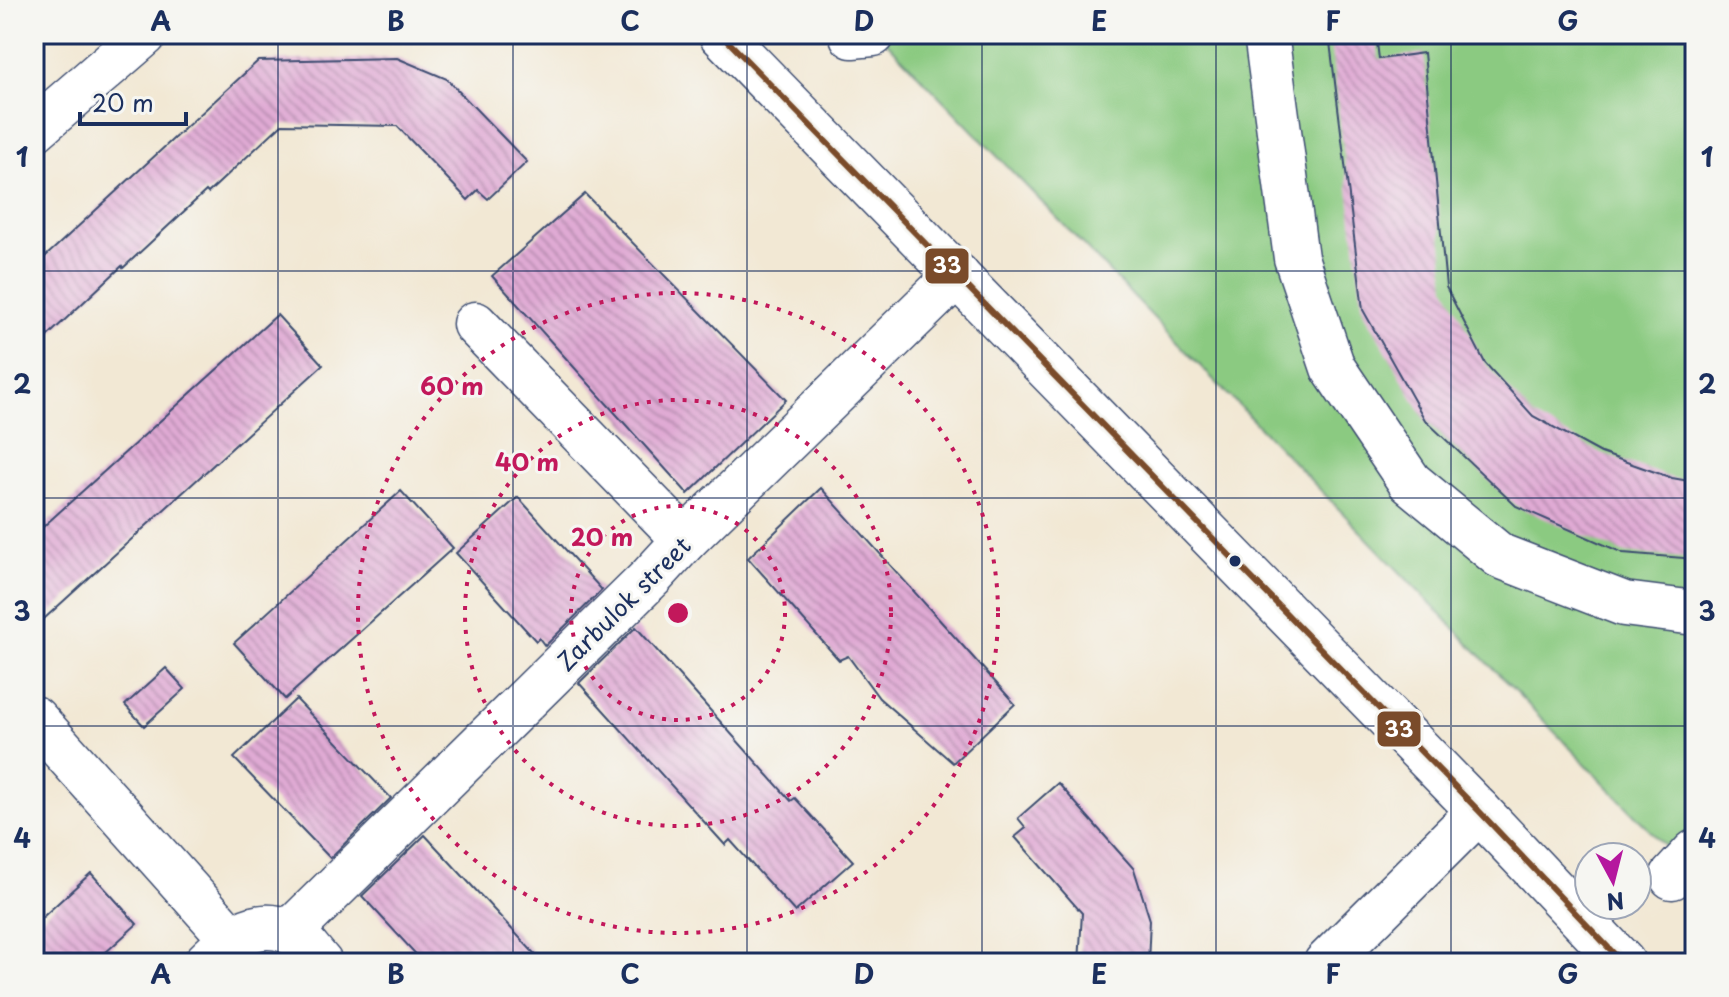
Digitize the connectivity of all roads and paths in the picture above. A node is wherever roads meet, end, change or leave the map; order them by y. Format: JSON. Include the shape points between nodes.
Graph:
{"nodes":[{"id":1,"x":145,"y":34,"type":"edge"},
{"id":2,"x":721,"y":34,"type":"edge"},
{"id":3,"x":1266,"y":34,"type":"edge"},
{"id":4,"x":34,"y":130,"type":"edge"},
{"id":5,"x":957,"y":275,"type":"junction"},
{"id":6,"x":475,"y":324,"type":"dead end"},
{"id":7,"x":685,"y":540,"type":"junction"},
{"id":8,"x":1695,"y":613,"type":"edge"},
{"id":9,"x":34,"y":718,"type":"edge"},
{"id":10,"x":1479,"y":811,"type":"junction"},
{"id":11,"x":290,"y":932,"type":"junction"},
{"id":12,"x":218,"y":950,"type":"edge"},
{"id":13,"x":320,"y":963,"type":"edge"},
{"id":14,"x":1326,"y":963,"type":"edge"},
{"id":15,"x":1623,"y":963,"type":"edge"}],
"edges":[{"from":1,"to":4,"type":"street"},
{"from":2,"to":5,"type":"street"},
{"from":3,"to":8,"type":"street","via":[[1296,258],[1333,368],[1410,482],[1500,556],[1624,604]]},
{"from":5,"to":7,"type":"street","name":"Zarbulok street"},
{"from":5,"to":10,"type":"street"},
{"from":6,"to":7,"type":"street"},
{"from":7,"to":11,"type":"street","name":"Zarbulok street"},
{"from":9,"to":12,"type":"street"},
{"from":10,"to":14,"type":"street"},
{"from":10,"to":15,"type":"street"},
{"from":11,"to":12,"type":"street","via":[[258,926]]},
{"from":11,"to":13,"type":"street"}]}
